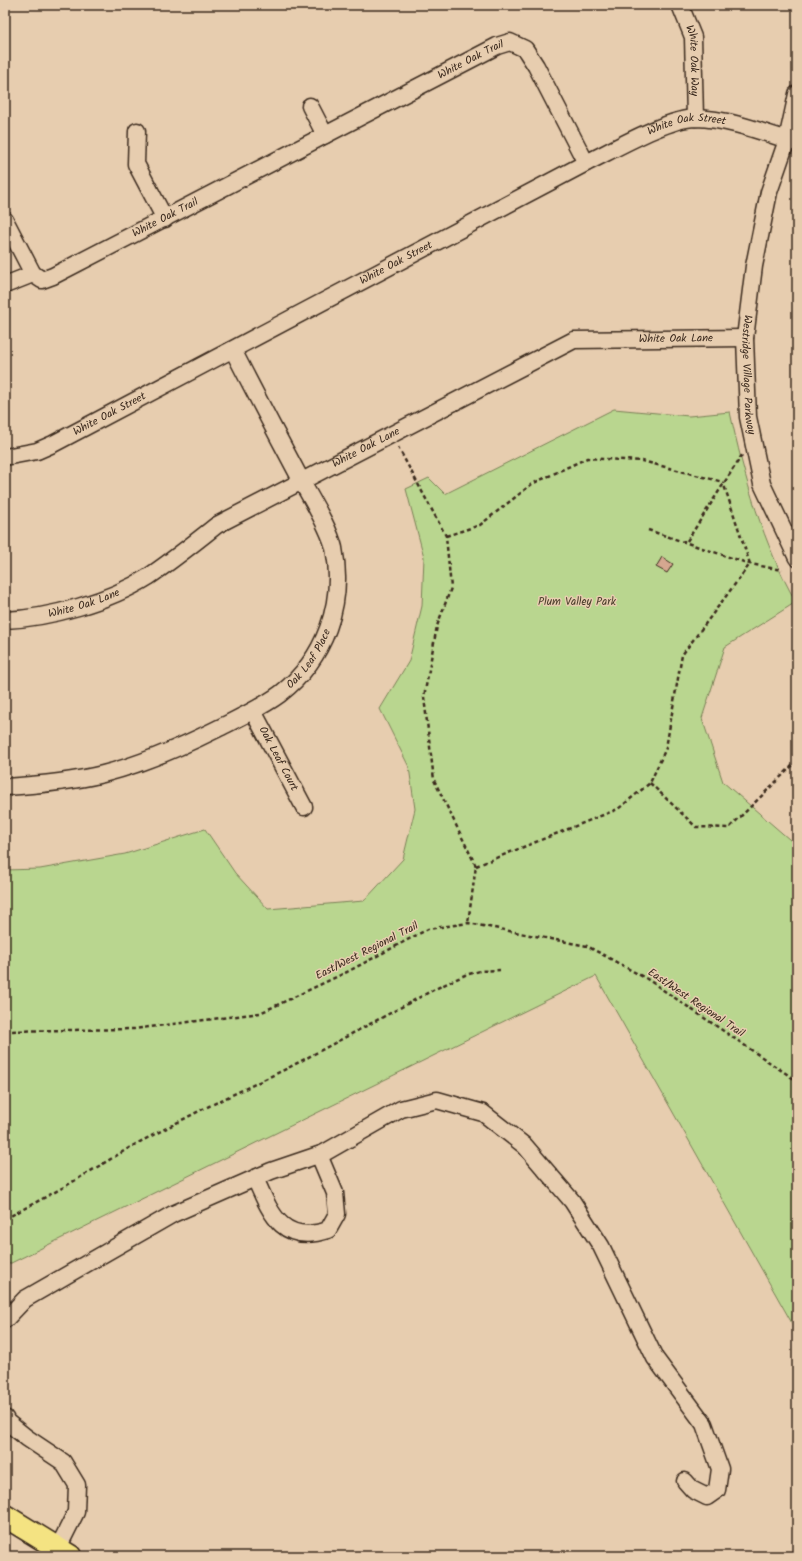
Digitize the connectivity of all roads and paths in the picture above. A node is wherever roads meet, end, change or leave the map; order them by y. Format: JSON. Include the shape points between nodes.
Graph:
{"nodes":[{"id":1,"x":680,"y":5,"type":"edge"},
{"id":2,"x":797,"y":94,"type":"edge"},
{"id":3,"x":310,"y":106,"type":"dead end"},
{"id":4,"x":695,"y":118,"type":"junction"},
{"id":5,"x":138,"y":131,"type":"dead end"},
{"id":6,"x":325,"y":135,"type":"junction"},
{"id":7,"x":792,"y":141,"type":"edge"},
{"id":8,"x":586,"y":163,"type":"junction"},
{"id":9,"x":164,"y":219,"type":"junction"},
{"id":10,"x":5,"y":220,"type":"edge"},
{"id":11,"x":33,"y":274,"type":"junction"},
{"id":12,"x":5,"y":285,"type":"edge"},
{"id":13,"x":745,"y":338,"type":"junction"},
{"id":14,"x":233,"y":350,"type":"junction"},
{"id":15,"x":392,"y":434,"type":"junction"},
{"id":16,"x":742,"y":454,"type":"dead end"},
{"id":17,"x":5,"y":457,"type":"edge"},
{"id":18,"x":302,"y":482,"type":"junction"},
{"id":19,"x":723,"y":482,"type":"junction"},
{"id":20,"x":648,"y":530,"type":"dead end"},
{"id":21,"x":446,"y":536,"type":"junction"},
{"id":22,"x":687,"y":541,"type":"junction"},
{"id":23,"x":797,"y":558,"type":"edge"},
{"id":24,"x":750,"y":564,"type":"junction"},
{"id":25,"x":782,"y":570,"type":"dead end"},
{"id":26,"x":5,"y":620,"type":"edge"},
{"id":27,"x":253,"y":711,"type":"junction"},
{"id":28,"x":797,"y":761,"type":"edge"},
{"id":29,"x":650,"y":784,"type":"junction"},
{"id":30,"x":5,"y":787,"type":"edge"},
{"id":31,"x":304,"y":807,"type":"dead end"},
{"id":32,"x":476,"y":866,"type":"junction"},
{"id":33,"x":468,"y":923,"type":"junction"},
{"id":34,"x":500,"y":970,"type":"dead end"},
{"id":35,"x":5,"y":1031,"type":"edge"},
{"id":36,"x":797,"y":1081,"type":"edge"},
{"id":37,"x":319,"y":1155,"type":"junction"},
{"id":38,"x":255,"y":1178,"type":"junction"},
{"id":39,"x":5,"y":1218,"type":"edge"},
{"id":40,"x":5,"y":1320,"type":"edge"},
{"id":41,"x":5,"y":1418,"type":"edge"},
{"id":42,"x":685,"y":1481,"type":"dead end"},
{"id":43,"x":5,"y":1516,"type":"edge"},
{"id":44,"x":64,"y":1552,"type":"edge"}],
"edges":[{"from":1,"to":4,"type":"street","name":"White Oak Way","via":[[693,38]]},
{"from":2,"to":7,"type":"street","name":"Westridge Village Parkway"},
{"from":3,"to":6,"type":"street"},
{"from":4,"to":7,"type":"street","name":"White Oak Street","via":[[724,121]]},
{"from":4,"to":8,"type":"street","name":"White Oak Street","via":[[661,126]]},
{"from":5,"to":9,"type":"street","via":[[136,164]]},
{"from":6,"to":8,"type":"street","name":"White Oak Trail","via":[[497,46],[510,42],[525,49]]},
{"from":6,"to":9,"type":"street","name":"White Oak Trail"},
{"from":7,"to":13,"type":"street","name":"Westridge Village Parkway","via":[[769,192],[754,266]]},
{"from":8,"to":14,"type":"street","name":"White Oak Street"},
{"from":9,"to":11,"type":"street","name":"White Oak Trail","via":[[53,276],[42,280]]},
{"from":10,"to":11,"type":"street"},
{"from":11,"to":12,"type":"street"},
{"from":13,"to":15,"type":"street","name":"White Oak Lane","via":[[574,340]]},
{"from":13,"to":23,"type":"street","name":"Westridge Village Parkway","via":[[748,418],[762,484]]},
{"from":14,"to":17,"type":"street","name":"White Oak Street","via":[[53,444],[36,451]]},
{"from":14,"to":18,"type":"street","name":"Oak Leaf Place"},
{"from":15,"to":18,"type":"street","name":"White Oak Lane"},
{"from":15,"to":21,"type":"path"},
{"from":16,"to":19,"type":"path"},
{"from":18,"to":26,"type":"street","name":"White Oak Lane","via":[[217,525],[169,563],[123,590],[69,609],[21,620]]},
{"from":18,"to":27,"type":"street","name":"Oak Leaf Place","via":[[333,546],[338,577],[332,622],[304,672],[280,694]]},
{"from":19,"to":21,"type":"path","via":[[642,461],[587,458],[532,484],[480,525]]},
{"from":19,"to":22,"type":"path"},
{"from":19,"to":24,"type":"path"},
{"from":20,"to":22,"type":"path"},
{"from":21,"to":32,"type":"path","via":[[451,588],[437,626],[424,697],[434,780]]},
{"from":22,"to":24,"type":"path"},
{"from":24,"to":25,"type":"path"},
{"from":24,"to":29,"type":"path","via":[[682,655],[666,748]]},
{"from":27,"to":30,"type":"street","name":"Oak Leaf Place","via":[[180,747],[104,774],[64,782]]},
{"from":27,"to":31,"type":"street","name":"Oak Leaf Court"},
{"from":28,"to":29,"type":"path","via":[[729,828],[696,827]]},
{"from":29,"to":32,"type":"path","via":[[618,809]]},
{"from":32,"to":33,"type":"path"},
{"from":33,"to":35,"type":"path","name":"East/West Regional Trail","via":[[428,929],[347,972],[260,1013],[134,1029]]},
{"from":33,"to":36,"type":"path","name":"East/West Regional Trail","via":[[587,946],[647,979]]},
{"from":34,"to":39,"type":"path","via":[[466,975],[435,989],[288,1068],[134,1145],[64,1188]]},
{"from":37,"to":38,"type":"street"},
{"from":37,"to":38,"type":"street","via":[[336,1194],[337,1214],[328,1230],[312,1235],[293,1232],[271,1214]]},
{"from":37,"to":42,"type":"street","via":[[401,1109],[437,1100],[483,1113],[525,1146],[572,1201],[601,1246],[655,1358],[704,1424],[720,1469],[717,1490],[707,1497],[693,1490]]},
{"from":38,"to":40,"type":"street","via":[[173,1214],[24,1299]]},
{"from":41,"to":44,"type":"street","via":[[27,1438],[62,1462],[77,1485],[76,1512]]},
{"from":43,"to":44,"type":"highway"}]}
